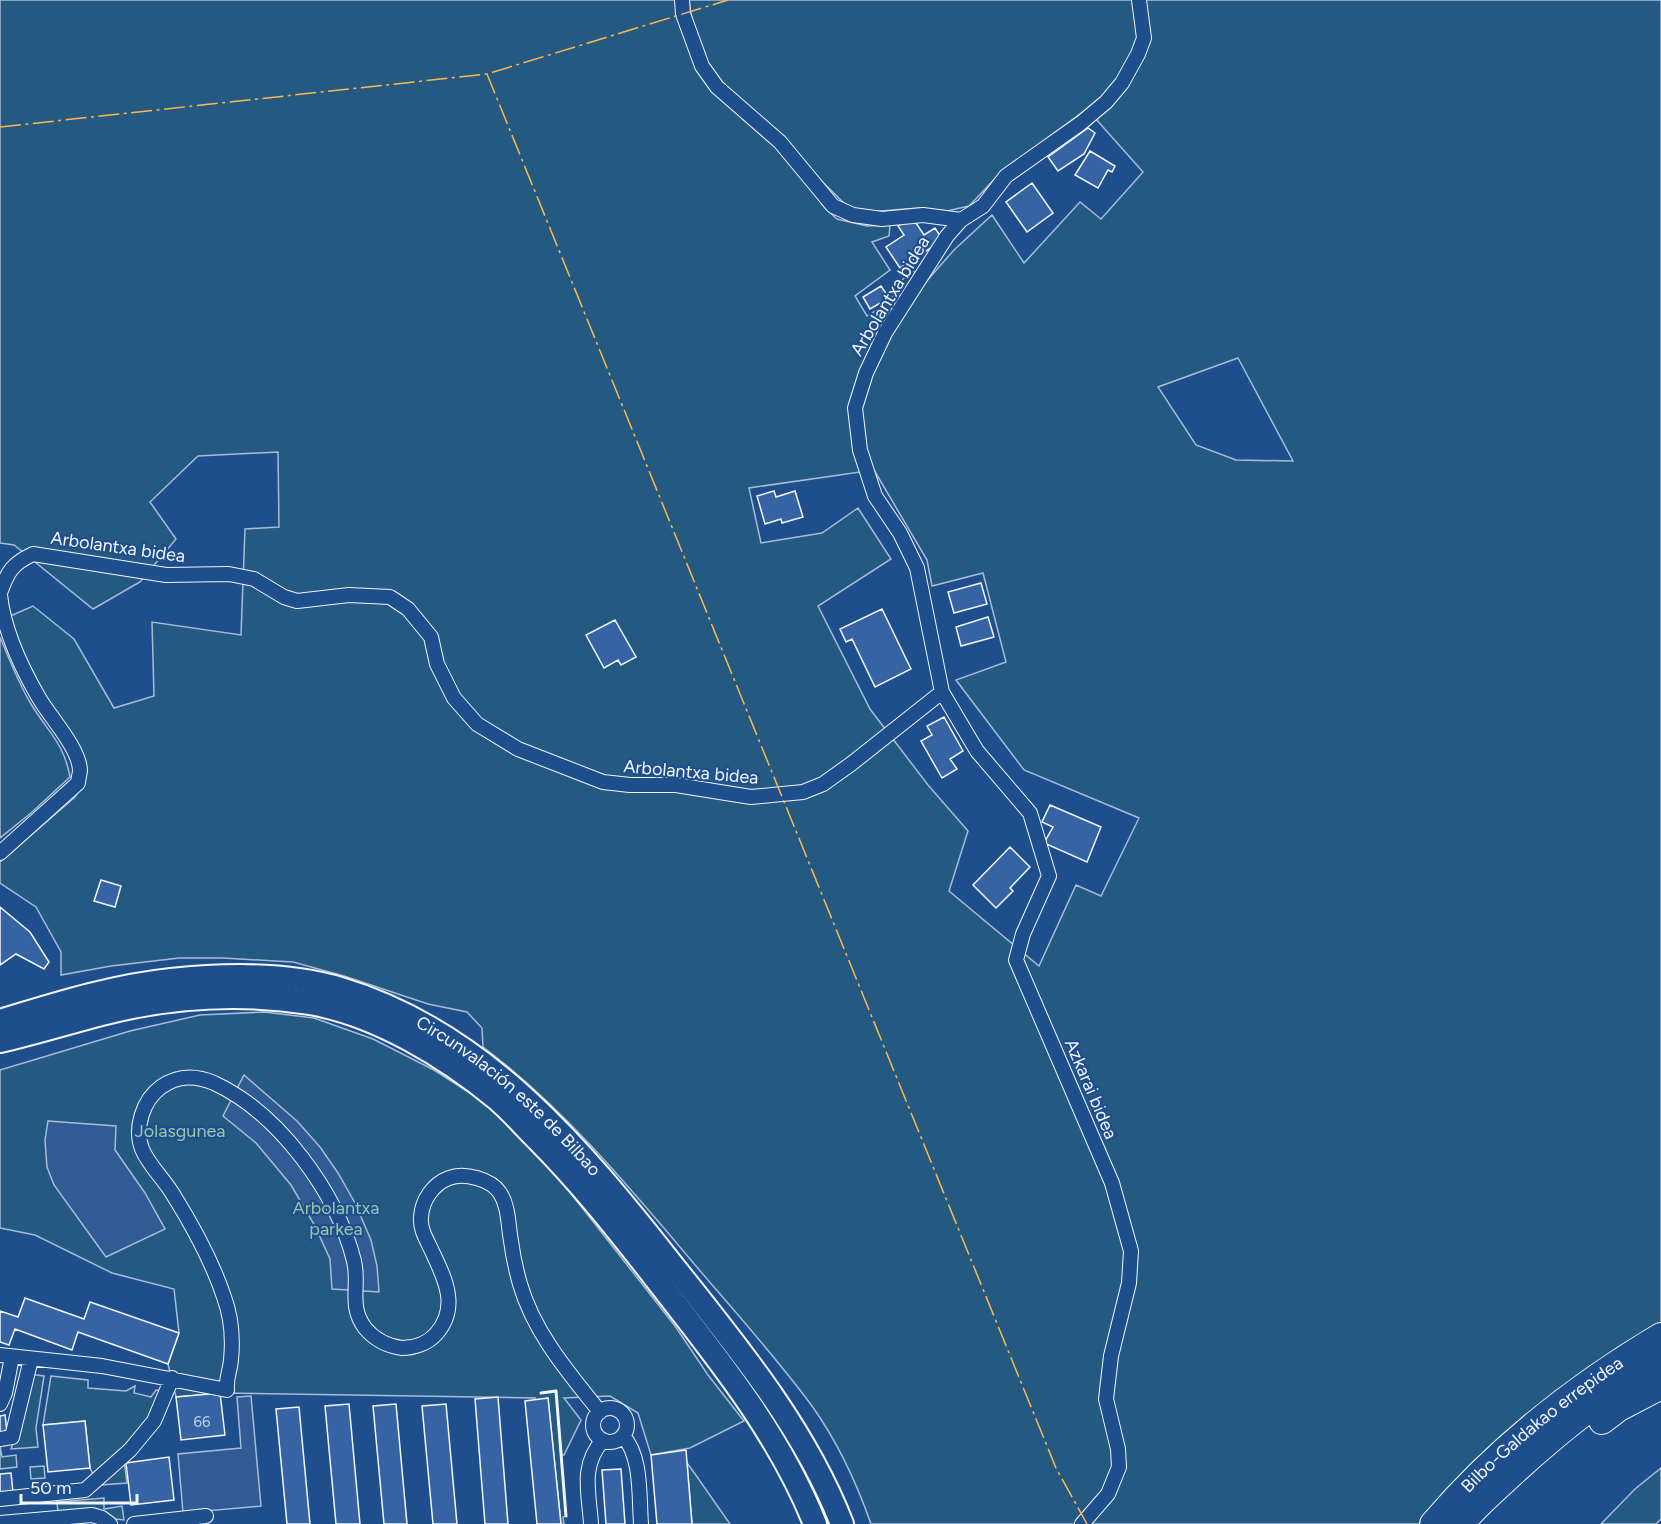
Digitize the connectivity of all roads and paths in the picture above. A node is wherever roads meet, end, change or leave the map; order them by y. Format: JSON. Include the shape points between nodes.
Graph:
{"nodes":[{"id":1,"x":682,"y":0,"type":"edge"},
{"id":2,"x":1139,"y":0,"type":"edge"},
{"id":3,"x":961,"y":220,"type":"junction"},
{"id":4,"x":0,"y":594,"type":"edge"},
{"id":5,"x":942,"y":692,"type":"junction"},
{"id":6,"x":0,"y":853,"type":"edge"},
{"id":7,"x":0,"y":1019,"type":"edge"},
{"id":8,"x":24,"y":1036,"type":"junction"},
{"id":9,"x":0,"y":1041,"type":"edge"},
{"id":10,"x":0,"y":1046,"type":"edge"},
{"id":11,"x":1661,"y":1336,"type":"edge"},
{"id":12,"x":6,"y":1356,"type":"edge"},
{"id":13,"x":31,"y":1359,"type":"junction"},
{"id":14,"x":1661,"y":1360,"type":"edge"},
{"id":15,"x":172,"y":1378,"type":"junction"},
{"id":16,"x":1661,"y":1386,"type":"edge"},
{"id":17,"x":0,"y":1404,"type":"edge"},
{"id":18,"x":600,"y":1412,"type":"junction"},
{"id":19,"x":623,"y":1436,"type":"junction"},
{"id":20,"x":0,"y":1439,"type":"edge"},
{"id":21,"x":603,"y":1440,"type":"junction"},
{"id":22,"x":0,"y":1498,"type":"edge"},
{"id":23,"x":206,"y":1516,"type":"dead end"},
{"id":24,"x":0,"y":1523,"type":"edge"},
{"id":25,"x":110,"y":1524,"type":"edge"},
{"id":26,"x":134,"y":1524,"type":"edge"},
{"id":27,"x":591,"y":1524,"type":"edge"},
{"id":28,"x":641,"y":1524,"type":"edge"},
{"id":29,"x":815,"y":1524,"type":"edge"},
{"id":30,"x":842,"y":1524,"type":"edge"},
{"id":31,"x":1082,"y":1524,"type":"edge"},
{"id":32,"x":1433,"y":1524,"type":"edge"},
{"id":33,"x":1461,"y":1524,"type":"edge"},
{"id":34,"x":1481,"y":1524,"type":"edge"}],
"edges":[{"from":1,"to":3,"type":"street","via":[[683,14],[702,66],[717,87],[780,142],[833,206],[853,215],[882,219],[923,215]]},
{"from":2,"to":3,"type":"street","name":"Arbolantxa bidea","via":[[1144,38],[1122,83],[1081,123],[1006,176],[983,206]]},
{"from":3,"to":5,"type":"street","name":"Arbolantxa bidea","via":[[885,333],[855,408],[860,450],[875,496],[917,568]]},
{"from":4,"to":5,"type":"street","name":"Arbolantxa bidea","via":[[16,561],[33,554],[166,575],[228,574],[254,579],[297,601],[349,595],[390,597],[408,609],[431,637],[437,664],[453,698],[477,724],[518,749],[603,782],[630,785],[676,784],[751,797],[803,792],[823,784],[851,764]]},
{"from":4,"to":6,"type":"street","name":"Arbolantxa bidea","via":[[2,614],[22,666],[80,768],[78,783]]},
{"from":5,"to":31,"type":"street","name":"Azkarai bidea","via":[[977,751],[1030,813],[1049,876],[1016,960],[1112,1183],[1131,1251],[1129,1283],[1111,1356],[1106,1399],[1119,1467],[1108,1494]]},
{"from":7,"to":30,"type":"main road","name":"Circunvalación este de Bilbao","via":[[153,982],[262,976],[340,989],[408,1015],[457,1044],[499,1074],[558,1130],[651,1238],[769,1391],[816,1467]]},
{"from":8,"to":9,"type":"main road","name":"Circunvalación este de Bilbao"},
{"from":8,"to":10,"type":"main road"},
{"from":8,"to":29,"type":"main road","name":"Circunvalación este de Bilbao","via":[[119,1009],[243,997],[312,1003],[380,1025],[460,1071],[499,1101],[566,1168],[631,1246],[751,1406],[782,1454]]},
{"from":11,"to":32,"type":"highway","name":"Bilbo-Galdakao errepidea","via":[[1550,1413],[1474,1480]]},
{"from":12,"to":13,"type":"street"},
{"from":12,"to":17,"type":"street","via":[[5,1393]]},
{"from":13,"to":15,"type":"street"},
{"from":13,"to":20,"type":"street","via":[[12,1437]]},
{"from":14,"to":33,"type":"highway","name":"Bilbo-Galdakao errepidea","via":[[1563,1430]]},
{"from":15,"to":18,"type":"street","via":[[227,1390],[231,1362],[226,1302],[216,1276],[173,1194],[142,1148],[139,1134],[141,1117],[157,1089],[190,1076],[230,1090],[252,1107],[277,1128],[310,1170],[338,1215],[355,1264],[357,1316],[380,1342],[410,1348],[431,1339],[449,1308],[442,1273],[422,1230],[421,1215],[427,1197],[435,1186],[450,1177],[490,1182],[500,1191],[507,1211],[521,1287],[541,1331]]},
{"from":15,"to":22,"type":"street","via":[[154,1421],[130,1450],[85,1490]]},
{"from":16,"to":34,"type":"highway","via":[[1585,1432]]},
{"from":18,"to":19,"type":"street","via":[[612,1408],[622,1413],[627,1424]]},
{"from":18,"to":21,"type":"street","via":[[594,1427]]},
{"from":19,"to":21,"type":"street","via":[[614,1441]]},
{"from":19,"to":28,"type":"street","via":[[635,1457]]},
{"from":21,"to":27,"type":"street","via":[[588,1462]]},
{"from":23,"to":26,"type":"street"},
{"from":24,"to":25,"type":"street","via":[[92,1515]]}]}
